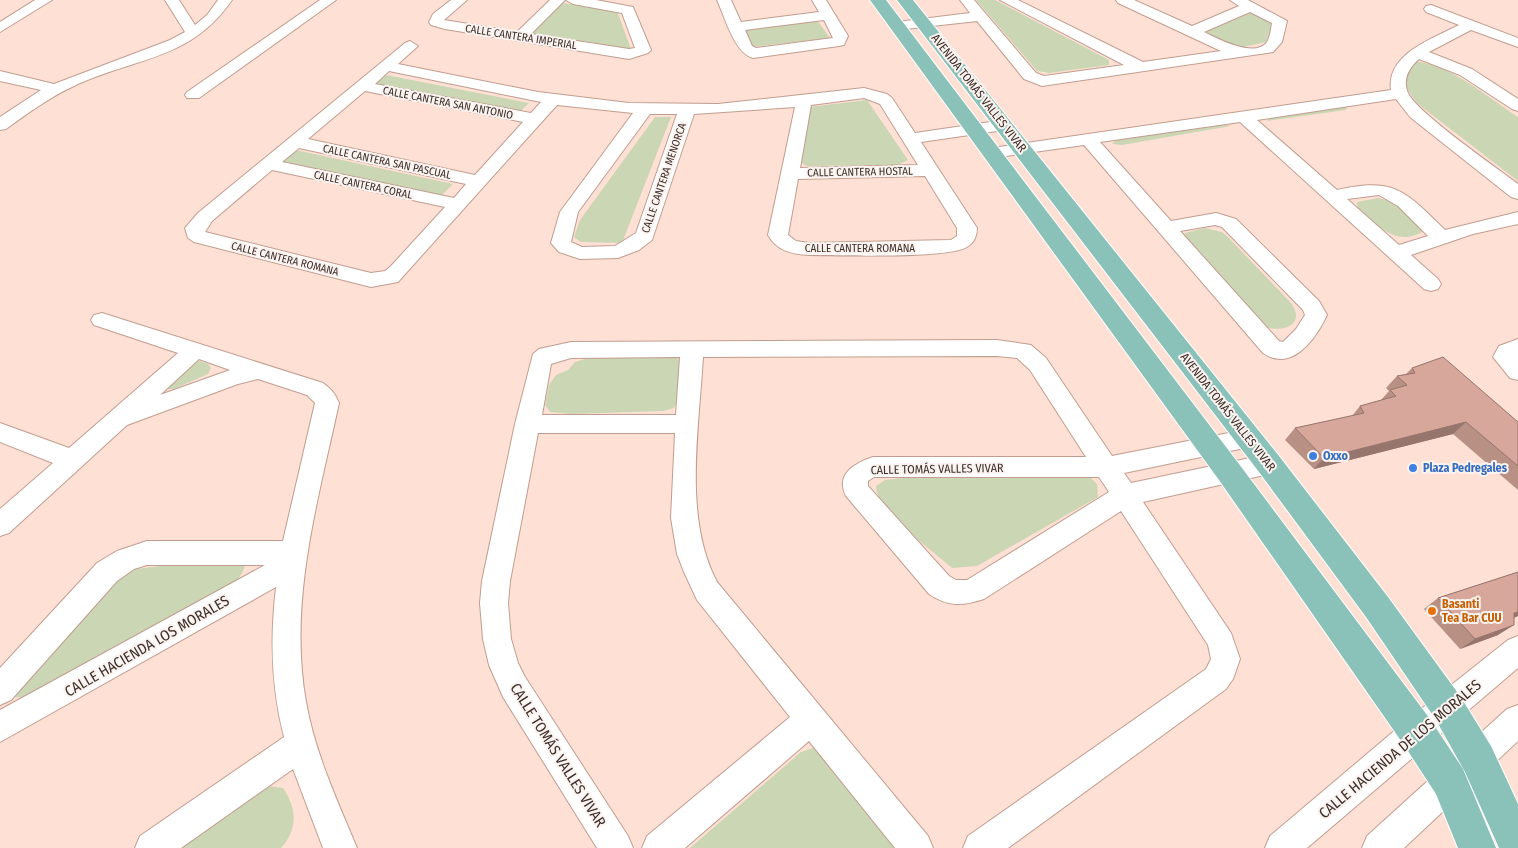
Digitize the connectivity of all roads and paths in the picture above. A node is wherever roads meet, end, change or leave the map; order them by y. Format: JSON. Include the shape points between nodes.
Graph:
{"nodes":[{"id":1,"x":45,"y":0,"type":"edge"},
{"id":2,"x":172,"y":0,"type":"edge"},
{"id":3,"x":225,"y":0,"type":"edge"},
{"id":4,"x":329,"y":0,"type":"edge"},
{"id":5,"x":460,"y":0,"type":"edge"},
{"id":6,"x":558,"y":0,"type":"edge"},
{"id":7,"x":573,"y":0,"type":"edge"},
{"id":8,"x":724,"y":0,"type":"edge"},
{"id":9,"x":819,"y":0,"type":"edge"},
{"id":10,"x":1007,"y":0,"type":"edge"},
{"id":11,"x":1123,"y":0,"type":"edge"},
{"id":12,"x":1244,"y":3,"type":"edge"},
{"id":13,"x":974,"y":8,"type":"edge"},
{"id":14,"x":1431,"y":9,"type":"dead end"},
{"id":15,"x":911,"y":15,"type":"edge"},
{"id":16,"x":828,"y":16,"type":"junction"},
{"id":17,"x":1471,"y":24,"type":"junction"},
{"id":18,"x":736,"y":27,"type":"junction"},
{"id":19,"x":0,"y":28,"type":"edge"},
{"id":20,"x":193,"y":32,"type":"junction"},
{"id":21,"x":1191,"y":32,"type":"junction"},
{"id":22,"x":520,"y":37,"type":"junction"},
{"id":23,"x":1518,"y":43,"type":"edge"},
{"id":24,"x":410,"y":46,"type":"dead end"},
{"id":25,"x":1417,"y":53,"type":"junction"},
{"id":26,"x":1240,"y":54,"type":"junction"},
{"id":27,"x":386,"y":66,"type":"junction"},
{"id":28,"x":1141,"y":68,"type":"junction"},
{"id":29,"x":0,"y":76,"type":"edge"},
{"id":30,"x":362,"y":86,"type":"junction"},
{"id":31,"x":56,"y":89,"type":"junction"},
{"id":32,"x":193,"y":95,"type":"dead end"},
{"id":33,"x":553,"y":99,"type":"junction"},
{"id":34,"x":1404,"y":100,"type":"junction"},
{"id":35,"x":804,"y":101,"type":"junction"},
{"id":36,"x":1518,"y":106,"type":"edge"},
{"id":37,"x":645,"y":109,"type":"junction"},
{"id":38,"x":687,"y":110,"type":"junction"},
{"id":39,"x":534,"y":120,"type":"junction"},
{"id":40,"x":1250,"y":123,"type":"junction"},
{"id":41,"x":972,"y":124,"type":"junction"},
{"id":42,"x":0,"y":125,"type":"edge"},
{"id":43,"x":906,"y":133,"type":"junction"},
{"id":44,"x":296,"y":142,"type":"junction"},
{"id":45,"x":1094,"y":146,"type":"junction"},
{"id":46,"x":1028,"y":155,"type":"junction"},
{"id":47,"x":997,"y":160,"type":"junction"},
{"id":48,"x":269,"y":164,"type":"junction"},
{"id":49,"x":930,"y":170,"type":"junction"},
{"id":50,"x":790,"y":174,"type":"junction"},
{"id":51,"x":479,"y":181,"type":"junction"},
{"id":52,"x":1518,"y":193,"type":"edge"},
{"id":53,"x":1333,"y":197,"type":"junction"},
{"id":54,"x":456,"y":204,"type":"junction"},
{"id":55,"x":1518,"y":218,"type":"edge"},
{"id":56,"x":1166,"y":228,"type":"junction"},
{"id":57,"x":1442,"y":238,"type":"junction"},
{"id":58,"x":1396,"y":253,"type":"junction"},
{"id":59,"x":1431,"y":284,"type":"dead end"},
{"id":60,"x":102,"y":320,"type":"dead end"},
{"id":61,"x":1518,"y":347,"type":"edge"},
{"id":62,"x":692,"y":349,"type":"junction"},
{"id":63,"x":195,"y":350,"type":"junction"},
{"id":64,"x":258,"y":371,"type":"junction"},
{"id":65,"x":1518,"y":372,"type":"edge"},
{"id":66,"x":117,"y":420,"type":"junction"},
{"id":67,"x":527,"y":424,"type":"junction"},
{"id":68,"x":687,"y":424,"type":"junction"},
{"id":69,"x":0,"y":432,"type":"edge"},
{"id":70,"x":1249,"y":438,"type":"junction"},
{"id":71,"x":1210,"y":447,"type":"junction"},
{"id":72,"x":1163,"y":456,"type":"junction"},
{"id":73,"x":72,"y":460,"type":"junction"},
{"id":74,"x":1269,"y":464,"type":"junction"},
{"id":75,"x":1106,"y":467,"type":"junction"},
{"id":76,"x":1229,"y":472,"type":"junction"},
{"id":77,"x":1182,"y":482,"type":"junction"},
{"id":78,"x":1125,"y":495,"type":"junction"},
{"id":79,"x":0,"y":525,"type":"edge"},
{"id":80,"x":294,"y":558,"type":"junction"},
{"id":81,"x":1518,"y":650,"type":"edge"},
{"id":82,"x":0,"y":690,"type":"edge"},
{"id":83,"x":1448,"y":708,"type":"junction"},
{"id":84,"x":811,"y":719,"type":"junction"},
{"id":85,"x":1518,"y":720,"type":"edge"},
{"id":86,"x":0,"y":727,"type":"edge"},
{"id":87,"x":1417,"y":732,"type":"junction"},
{"id":88,"x":301,"y":744,"type":"junction"},
{"id":89,"x":1478,"y":759,"type":"junction"},
{"id":90,"x":1450,"y":782,"type":"junction"},
{"id":91,"x":333,"y":845,"type":"edge"},
{"id":92,"x":1518,"y":847,"type":"edge"},
{"id":93,"x":152,"y":848,"type":"edge"},
{"id":94,"x":616,"y":848,"type":"edge"},
{"id":95,"x":659,"y":848,"type":"edge"},
{"id":96,"x":916,"y":848,"type":"edge"},
{"id":97,"x":980,"y":848,"type":"edge"},
{"id":98,"x":1282,"y":848,"type":"edge"},
{"id":99,"x":1379,"y":848,"type":"edge"},
{"id":100,"x":1477,"y":848,"type":"edge"}],
"edges":[{"from":1,"to":19,"type":"street"},
{"from":2,"to":20,"type":"street"},
{"from":3,"to":20,"type":"street","via":[[211,18]]},
{"from":4,"to":32,"type":"street"},
{"from":5,"to":22,"type":"street","name":"CALLE CANTERA IMPERIAL","via":[[436,22]]},
{"from":6,"to":22,"type":"street"},
{"from":7,"to":22,"type":"street","name":"CALLE CANTERA IMPERIAL","via":[[628,10],[644,47],[640,52],[628,54]]},
{"from":8,"to":18,"type":"street"},
{"from":9,"to":16,"type":"street"},
{"from":10,"to":28,"type":"street"},
{"from":11,"to":21,"type":"street"},
{"from":12,"to":21,"type":"street"},
{"from":12,"to":26,"type":"street","via":[[1281,23],[1273,46]]},
{"from":13,"to":15,"type":"street"},
{"from":13,"to":28,"type":"street","via":[[1030,76],[1038,80]]},
{"from":14,"to":17,"type":"street"},
{"from":15,"to":41,"type":"main road","name":"AVENIDA TOMÁS VALLES VIVAR"},
{"from":16,"to":18,"type":"street"},
{"from":16,"to":18,"type":"street","via":[[840,36],[835,44],[753,53],[746,48]]},
{"from":17,"to":23,"type":"street"},
{"from":17,"to":25,"type":"street"},
{"from":20,"to":31,"type":"street","via":[[152,53]]},
{"from":21,"to":26,"type":"street"},
{"from":24,"to":27,"type":"street","name":"CALLE CANTERA ROMANA"},
{"from":25,"to":34,"type":"street","via":[[1400,71],[1398,82]]},
{"from":25,"to":36,"type":"street","via":[[1466,72]]},
{"from":26,"to":28,"type":"street"},
{"from":27,"to":30,"type":"street","name":"CALLE CANTERA ROMANA"},
{"from":27,"to":33,"type":"street","name":"CALLE CANTERA ROMANA"},
{"from":29,"to":31,"type":"street"},
{"from":30,"to":39,"type":"street","name":"CALLE CANTERA SAN ANTONIO"},
{"from":30,"to":44,"type":"street","name":"CALLE CANTERA ROMANA"},
{"from":31,"to":42,"type":"street"},
{"from":33,"to":37,"type":"street","name":"CALLE CANTERA ROMANA"},
{"from":33,"to":39,"type":"street","name":"CALLE CANTERA ROMANA"},
{"from":34,"to":40,"type":"street"},
{"from":34,"to":52,"type":"street"},
{"from":35,"to":38,"type":"street","name":"CALLE CANTERA ROMANA"},
{"from":35,"to":43,"type":"street","name":"CALLE CANTERA ROMANA","via":[[874,94],[884,99]]},
{"from":35,"to":50,"type":"street","name":"CALLE CANTERA ROMANA"},
{"from":37,"to":38,"type":"street","name":"CALLE CANTERA ROMANA"},
{"from":37,"to":38,"type":"street","name":"CALLE CANTERA MENORCA","via":[[569,212],[561,236],[566,248],[580,253],[618,252],[645,236]]},
{"from":39,"to":51,"type":"street","name":"CALLE CANTERA ROMANA"},
{"from":40,"to":45,"type":"street"},
{"from":40,"to":53,"type":"street"},
{"from":41,"to":43,"type":"street"},
{"from":41,"to":46,"type":"main road","name":"AVENIDA TOMÁS VALLES VIVAR"},
{"from":41,"to":47,"type":"main road","name":"AVENIDA TOMÁS VALLES VIVAR"},
{"from":43,"to":49,"type":"street","name":"CALLE CANTERA ROMANA"},
{"from":44,"to":48,"type":"street","name":"CALLE CANTERA ROMANA"},
{"from":44,"to":51,"type":"street","name":"CALLE CANTERA SAN PASCUAL"},
{"from":45,"to":46,"type":"street"},
{"from":45,"to":56,"type":"street"},
{"from":46,"to":47,"type":"street"},
{"from":46,"to":70,"type":"main road","name":"AVENIDA TOMÁS VALLES VIVAR"},
{"from":47,"to":71,"type":"main road","name":"AVENIDA TOMÁS VALLES VIVAR"},
{"from":48,"to":54,"type":"street","name":"CALLE CANTERA CORAL"},
{"from":48,"to":54,"type":"street","name":"CALLE CANTERA ROMANA","via":[[205,217],[195,228],[195,234],[377,280],[398,272]]},
{"from":49,"to":50,"type":"street","name":"CALLE CANTERA HOSTAL"},
{"from":49,"to":50,"type":"street","name":"CALLE CANTERA ROMANA","via":[[967,228],[966,238],[955,246],[809,249],[783,243],[778,234]]},
{"from":51,"to":54,"type":"street","name":"CALLE CANTERA ROMANA"},
{"from":53,"to":57,"type":"street","via":[[1386,191]]},
{"from":53,"to":58,"type":"street"},
{"from":55,"to":57,"type":"street"},
{"from":56,"to":56,"type":"street","via":[[1275,350],[1289,350],[1313,324],[1316,316],[1312,306],[1229,223],[1216,219]]},
{"from":57,"to":58,"type":"street"},
{"from":58,"to":59,"type":"street"},
{"from":60,"to":63,"type":"street"},
{"from":61,"to":65,"type":"street","via":[[1504,357]]},
{"from":62,"to":67,"type":"street","name":"CALLE TOMÁS VALLES VIVAR","via":[[571,350],[547,355],[538,368]]},
{"from":62,"to":68,"type":"street"},
{"from":62,"to":75,"type":"street","name":"CALLE TOMÁS VALLES VIVAR","via":[[997,348],[1023,351],[1038,364]]},
{"from":63,"to":64,"type":"street"},
{"from":63,"to":66,"type":"street"},
{"from":64,"to":66,"type":"street"},
{"from":64,"to":80,"type":"street","via":[[315,390],[321,393],[326,403]]},
{"from":66,"to":73,"type":"street"},
{"from":67,"to":68,"type":"street"},
{"from":67,"to":94,"type":"street","name":"CALLE TOMÁS VALLES VIVAR","via":[[496,581],[494,622],[497,639],[514,687]]},
{"from":68,"to":84,"type":"street","via":[[682,513],[688,550],[697,573],[707,591]]},
{"from":69,"to":73,"type":"street"},
{"from":70,"to":71,"type":"street","name":"CALLE TOMÁS VALLES VIVAR"},
{"from":70,"to":74,"type":"main road","name":"AVENIDA TOMÁS VALLES VIVAR"},
{"from":71,"to":72,"type":"street","name":"CALLE TOMÁS VALLES VIVAR"},
{"from":71,"to":76,"type":"main road","name":"AVENIDA TOMÁS VALLES VIVAR"},
{"from":72,"to":75,"type":"street","name":"CALLE TOMÁS VALLES VIVAR"},
{"from":72,"to":77,"type":"street"},
{"from":73,"to":79,"type":"street"},
{"from":74,"to":76,"type":"street","name":"CALLE TOMÁS VALLES VIVAR"},
{"from":74,"to":83,"type":"main road","name":"AVENIDA TOMÁS VALLES VIVAR","via":[[1377,606]]},
{"from":75,"to":78,"type":"street","name":"CALLE TOMÁS VALLES VIVAR"},
{"from":75,"to":78,"type":"street","name":"CALLE TOMÁS VALLES VIVAR","via":[[873,467],[858,474],[855,488],[939,586],[958,594],[974,590]]},
{"from":76,"to":77,"type":"street","name":"CALLE TOMÁS VALLES VIVAR"},
{"from":76,"to":87,"type":"main road","name":"AVENIDA TOMÁS VALLES VIVAR"},
{"from":77,"to":78,"type":"street","name":"CALLE TOMÁS VALLES VIVAR"},
{"from":78,"to":97,"type":"street","name":"CALLE TOMÁS VALLES VIVAR","via":[[1218,636],[1227,658],[1224,670],[1216,679]]},
{"from":80,"to":82,"type":"street","via":[[147,553],[126,559],[107,572]]},
{"from":80,"to":86,"type":"street","name":"CALLE HACIENDA LOS MORALES"},
{"from":80,"to":88,"type":"street","via":[[285,646],[288,683]]},
{"from":81,"to":83,"type":"street","name":"CALLE HACIENDA DE LOS MORALES"},
{"from":83,"to":87,"type":"street","name":"CALLE HACIENDA DE LOS MORALES"},
{"from":83,"to":89,"type":"main road","name":"AVENIDA TOMÁS VALLES VIVAR"},
{"from":84,"to":95,"type":"street"},
{"from":84,"to":96,"type":"street"},
{"from":85,"to":89,"type":"street"},
{"from":87,"to":90,"type":"main road","name":"AVENIDA TOMÁS VALLES VIVAR"},
{"from":87,"to":98,"type":"street","name":"CALLE HACIENDA DE LOS MORALES"},
{"from":88,"to":91,"type":"street"},
{"from":88,"to":93,"type":"street"},
{"from":89,"to":90,"type":"street"},
{"from":89,"to":92,"type":"main road","name":"AVENIDA TOMÁS VALLES VIVAR"},
{"from":90,"to":99,"type":"street"},
{"from":90,"to":100,"type":"main road","name":"AVENIDA TOMÁS VALLES VIVAR"}]}
